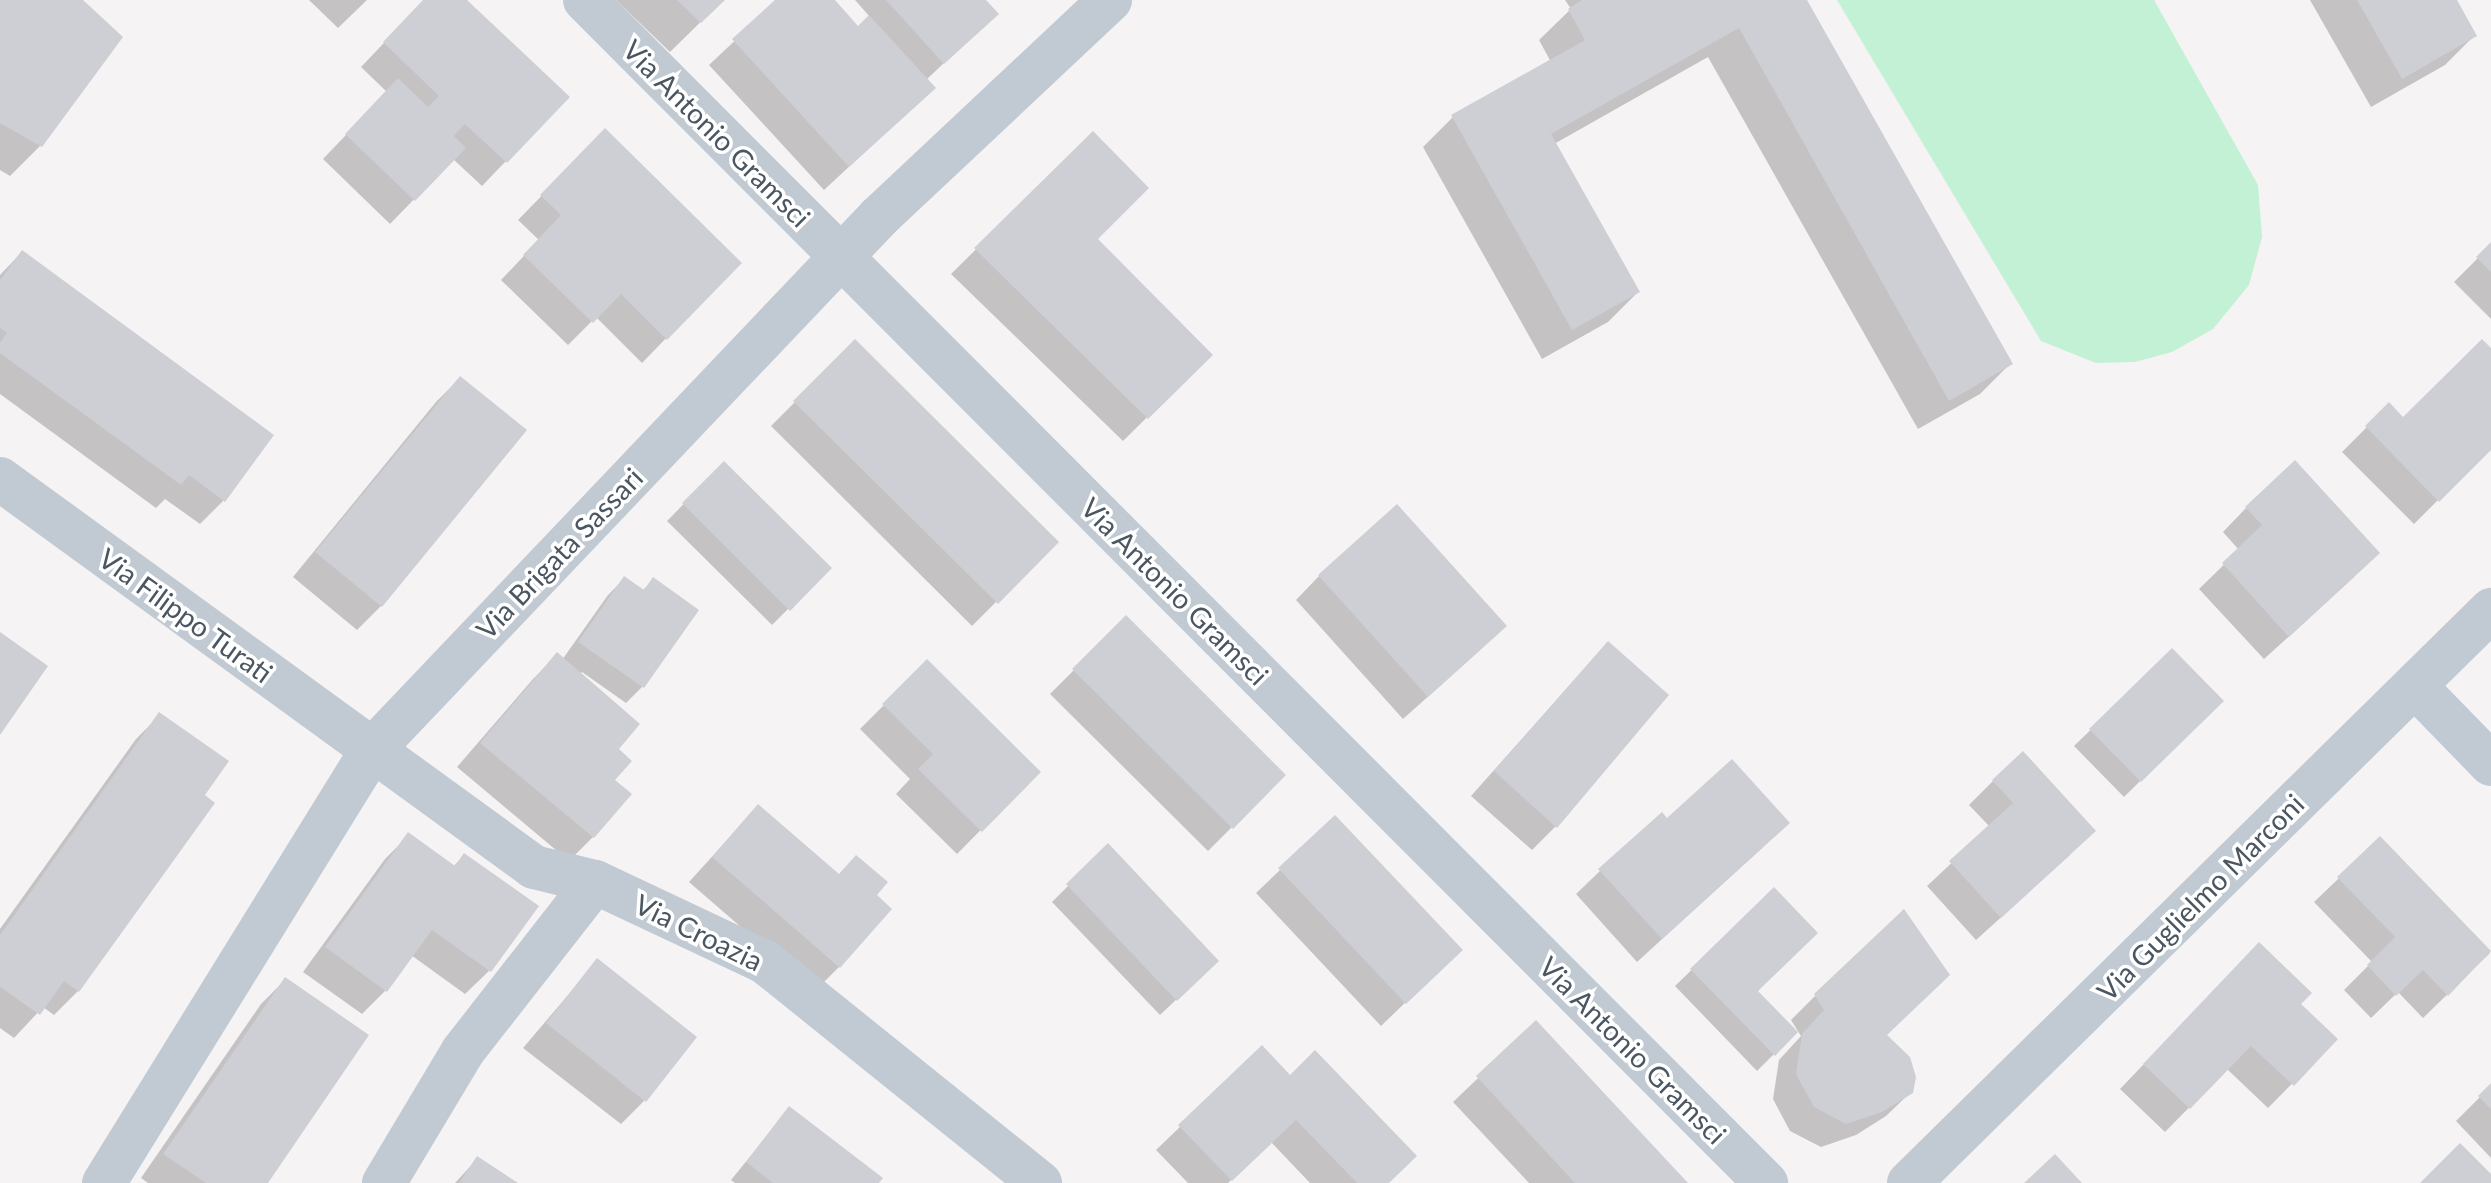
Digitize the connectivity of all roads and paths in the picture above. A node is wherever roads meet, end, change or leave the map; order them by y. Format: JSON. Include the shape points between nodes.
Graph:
{"nodes":[{"id":1,"x":585,"y":0,"type":"edge"},
{"id":2,"x":1110,"y":0,"type":"edge"},
{"id":3,"x":841,"y":257,"type":"junction"},
{"id":4,"x":0,"y":479,"type":"edge"},
{"id":5,"x":2491,"y":610,"type":"edge"},
{"id":6,"x":2415,"y":686,"type":"junction"},
{"id":7,"x":372,"y":750,"type":"junction"},
{"id":8,"x":2491,"y":764,"type":"edge"},
{"id":9,"x":595,"y":882,"type":"junction"},
{"id":10,"x":104,"y":1183,"type":"edge"},
{"id":11,"x":384,"y":1183,"type":"edge"},
{"id":12,"x":1040,"y":1183,"type":"edge"},
{"id":13,"x":1766,"y":1183,"type":"edge"},
{"id":14,"x":1909,"y":1183,"type":"edge"}],
"edges":[{"from":1,"to":3,"type":"street","name":"Via Antonio Gramsci"},
{"from":2,"to":3,"type":"street","name":"Via Brigata Sassari"},
{"from":3,"to":7,"type":"street","name":"Via Brigata Sassari"},
{"from":3,"to":13,"type":"street","name":"Via Antonio Gramsci"},
{"from":4,"to":7,"type":"street","name":"Via Filippo Turati"},
{"from":5,"to":6,"type":"street","name":"Via Guglielmo Marconi"},
{"from":6,"to":8,"type":"street"},
{"from":6,"to":14,"type":"street","name":"Via Guglielmo Marconi"},
{"from":7,"to":9,"type":"street","name":"Via Croazia","via":[[534,867]]},
{"from":7,"to":10,"type":"street","name":"Via Brigata Sassari"},
{"from":9,"to":11,"type":"street","via":[[463,1051]]},
{"from":9,"to":12,"type":"street","name":"Via Croazia","via":[[765,962]]}]}
